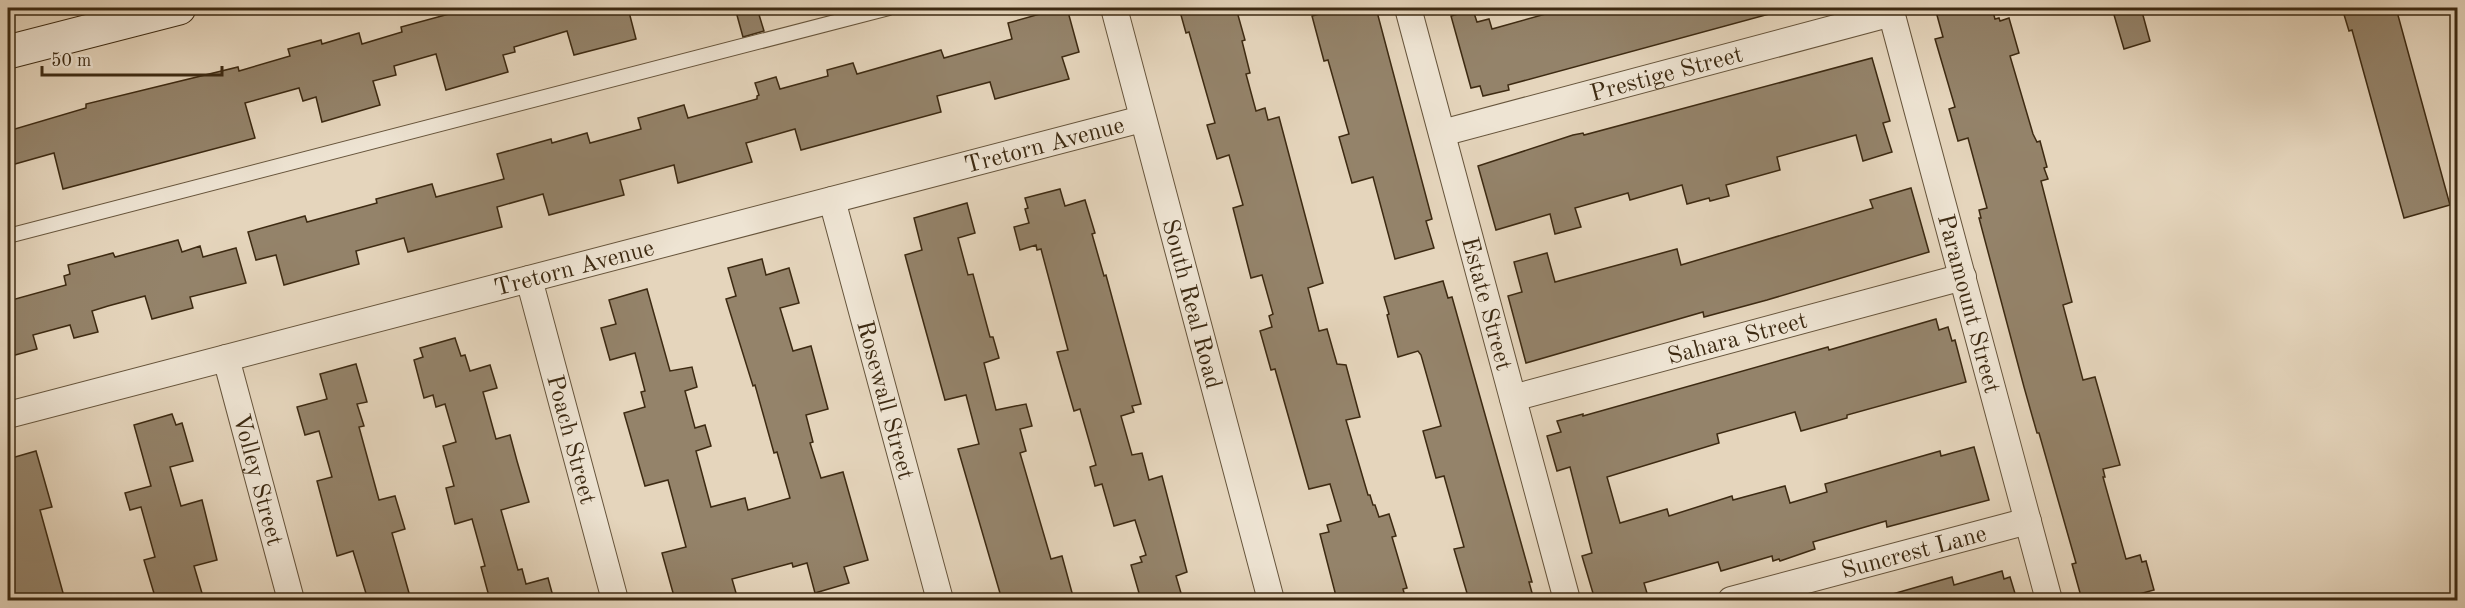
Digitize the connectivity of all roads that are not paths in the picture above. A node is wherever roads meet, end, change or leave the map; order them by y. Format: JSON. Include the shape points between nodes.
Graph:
{"nodes":[{"id":1,"x":178,"y":8,"type":"edge"},
{"id":2,"x":889,"y":8,"type":"edge"},
{"id":3,"x":1114,"y":8,"type":"edge"},
{"id":4,"x":1408,"y":8,"type":"edge"},
{"id":5,"x":2456,"y":8,"type":"edge"},
{"id":6,"x":1891,"y":10,"type":"edge"},
{"id":7,"x":2457,"y":14,"type":"edge"},
{"id":8,"x":8,"y":52,"type":"edge"},
{"id":9,"x":1142,"y":119,"type":"junction"},
{"id":10,"x":1442,"y":133,"type":"junction"},
{"id":11,"x":832,"y":200,"type":"junction"},
{"id":12,"x":8,"y":236,"type":"edge"},
{"id":13,"x":1963,"y":278,"type":"junction"},
{"id":14,"x":529,"y":279,"type":"junction"},
{"id":15,"x":226,"y":358,"type":"junction"},
{"id":16,"x":1513,"y":398,"type":"junction"},
{"id":17,"x":8,"y":415,"type":"edge"},
{"id":18,"x":2028,"y":521,"type":"junction"},
{"id":19,"x":291,"y":600,"type":"edge"},
{"id":20,"x":615,"y":600,"type":"edge"},
{"id":21,"x":940,"y":600,"type":"edge"},
{"id":22,"x":1271,"y":600,"type":"edge"},
{"id":23,"x":1567,"y":600,"type":"edge"},
{"id":24,"x":1731,"y":600,"type":"edge"},
{"id":25,"x":2049,"y":600,"type":"edge"}],
"edges":[{"from":1,"to":8,"type":"main road"},
{"from":2,"to":12,"type":"lane"},
{"from":3,"to":9,"type":"street","name":"South Real Road"},
{"from":4,"to":10,"type":"street","name":"Estate Street"},
{"from":5,"to":7,"type":"lane"},
{"from":6,"to":10,"type":"street","name":"Prestige Street"},
{"from":6,"to":13,"type":"street","name":"Paramount Street"},
{"from":9,"to":11,"type":"street","name":"Tretorn Avenue"},
{"from":9,"to":22,"type":"street","name":"South Real Road"},
{"from":10,"to":16,"type":"street","name":"Estate Street"},
{"from":11,"to":14,"type":"street","name":"Tretorn Avenue"},
{"from":11,"to":21,"type":"street","name":"Rosewall Street"},
{"from":13,"to":16,"type":"street","name":"Sahara Street"},
{"from":13,"to":18,"type":"street","name":"Paramount Street"},
{"from":14,"to":15,"type":"street","name":"Tretorn Avenue"},
{"from":14,"to":20,"type":"street","name":"Poach Street"},
{"from":15,"to":17,"type":"street","name":"Tretorn Avenue"},
{"from":15,"to":19,"type":"street","name":"Volley Street"},
{"from":16,"to":23,"type":"street","name":"Estate Street"},
{"from":18,"to":24,"type":"street","name":"Suncrest Lane"},
{"from":18,"to":25,"type":"street","name":"Paramount Street"}]}
